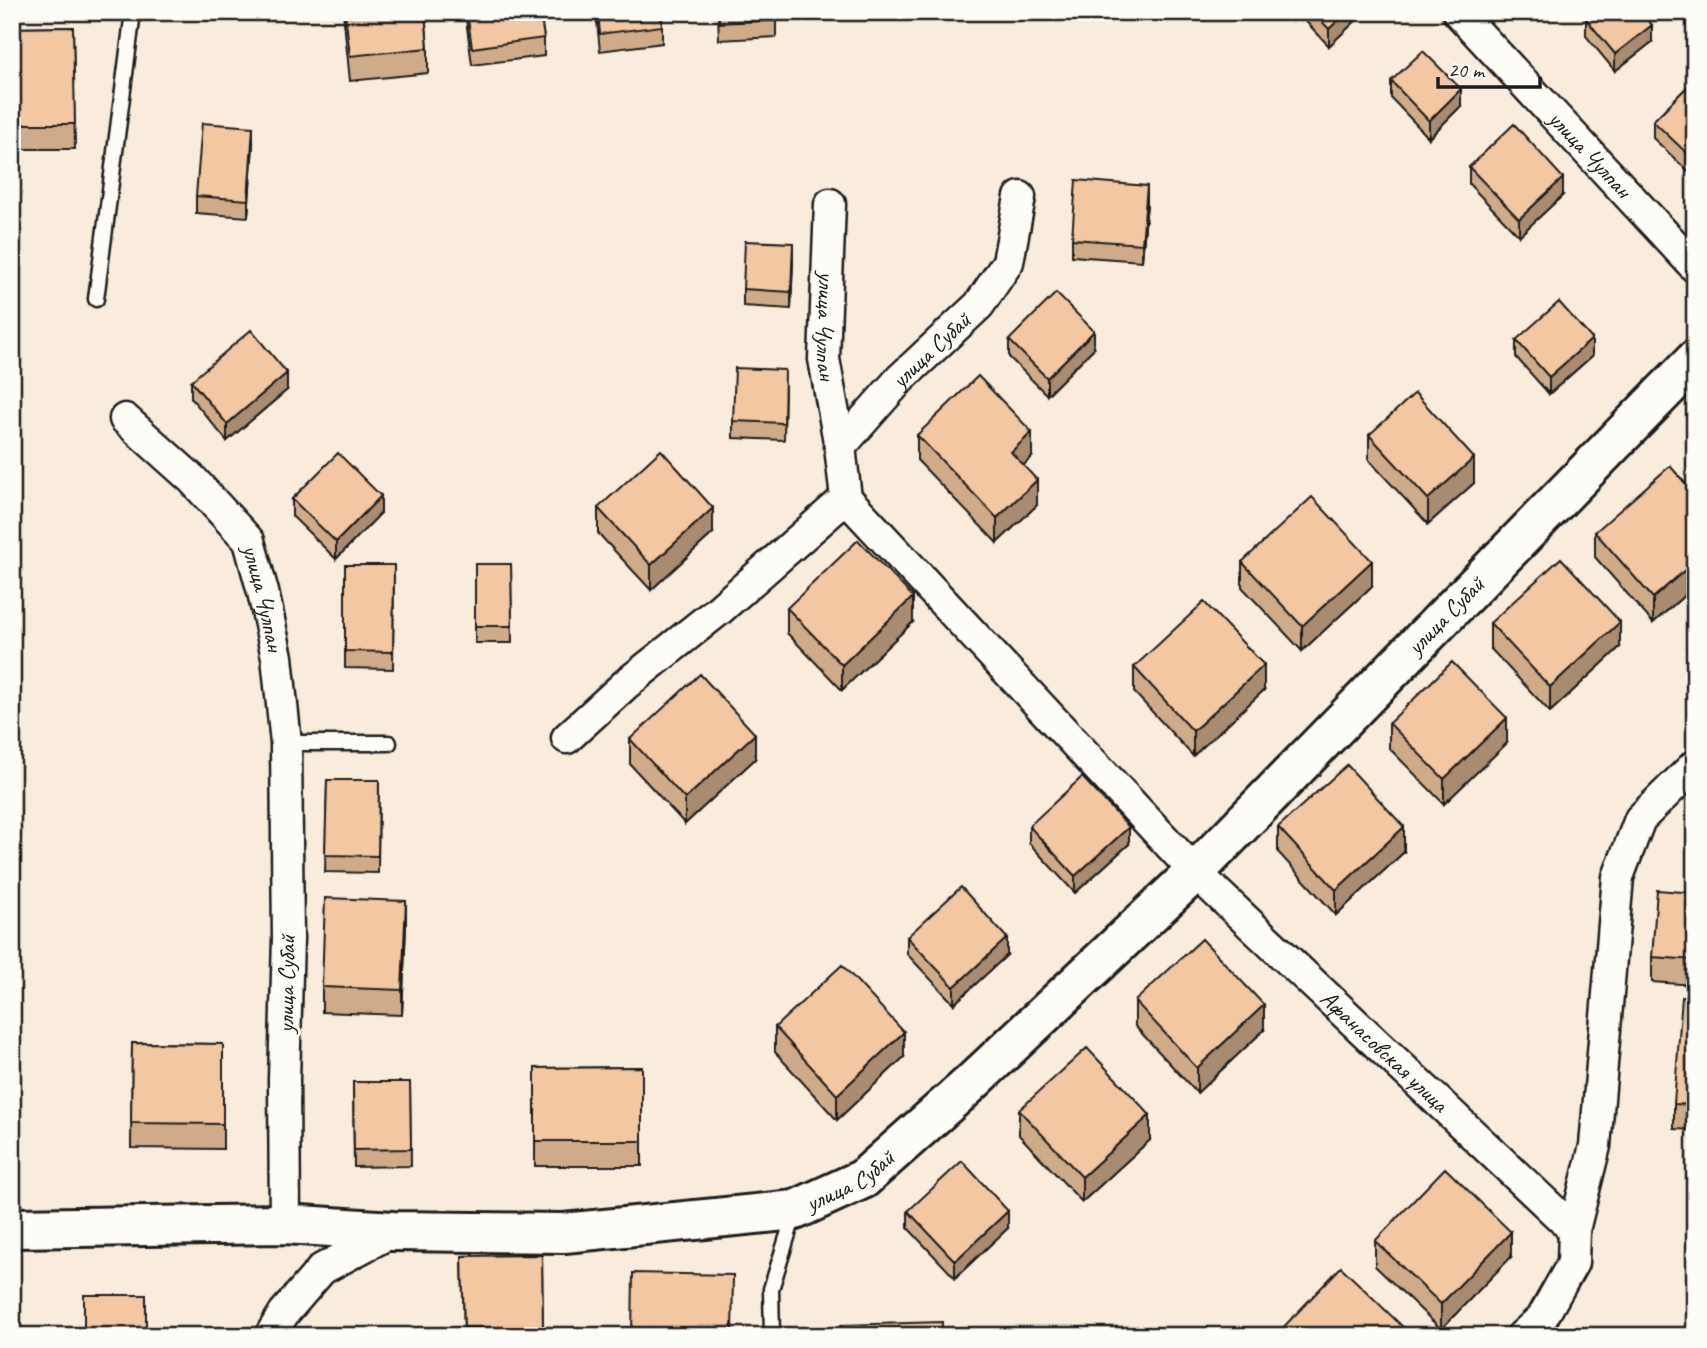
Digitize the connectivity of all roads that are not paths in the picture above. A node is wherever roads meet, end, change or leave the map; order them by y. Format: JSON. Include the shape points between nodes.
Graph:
{"nodes":[{"id":1,"x":133,"y":12,"type":"edge"},
{"id":2,"x":1458,"y":12,"type":"edge"},
{"id":3,"x":1020,"y":197,"type":"dead end"},
{"id":4,"x":830,"y":204,"type":"dead end"},
{"id":5,"x":1695,"y":267,"type":"edge"},
{"id":6,"x":96,"y":299,"type":"dead end"},
{"id":7,"x":1695,"y":360,"type":"edge"},
{"id":8,"x":125,"y":419,"type":"dead end"},
{"id":9,"x":840,"y":447,"type":"junction"},
{"id":10,"x":846,"y":498,"type":"junction"},
{"id":11,"x":567,"y":738,"type":"dead end"},
{"id":12,"x":286,"y":743,"type":"junction"},
{"id":13,"x":389,"y":743,"type":"dead end"},
{"id":14,"x":1695,"y":765,"type":"edge"},
{"id":15,"x":1195,"y":872,"type":"junction"},
{"id":16,"x":795,"y":1210,"type":"junction"},
{"id":17,"x":285,"y":1224,"type":"junction"},
{"id":18,"x":12,"y":1227,"type":"edge"},
{"id":19,"x":1573,"y":1230,"type":"junction"},
{"id":20,"x":393,"y":1231,"type":"junction"},
{"id":21,"x":270,"y":1336,"type":"edge"},
{"id":22,"x":772,"y":1336,"type":"edge"},
{"id":23,"x":1522,"y":1336,"type":"edge"}],
"edges":[{"from":1,"to":6,"type":"lane"},
{"from":2,"to":5,"type":"street","name":"улица Чулпан"},
{"from":3,"to":9,"type":"street","name":"улица Субай","via":[[1008,262],[979,305],[900,379]]},
{"from":4,"to":9,"type":"street","name":"улица Чулпан","via":[[824,359]]},
{"from":7,"to":15,"type":"street","name":"улица Субай"},
{"from":8,"to":12,"type":"street","name":"улица Чулпан","via":[[192,479],[249,541],[277,657]]},
{"from":9,"to":10,"type":"street"},
{"from":10,"to":11,"type":"street"},
{"from":10,"to":15,"type":"street"},
{"from":12,"to":13,"type":"lane"},
{"from":12,"to":17,"type":"street","name":"улица Субай"},
{"from":14,"to":19,"type":"street","via":[[1640,819],[1619,877],[1595,1146]]},
{"from":15,"to":16,"type":"street","name":"улица Субай","via":[[863,1179]]},
{"from":15,"to":19,"type":"street","name":"Афанасовская улица"},
{"from":16,"to":20,"type":"street","name":"улица Субай","via":[[564,1233]]},
{"from":16,"to":22,"type":"lane","via":[[771,1289]]},
{"from":17,"to":18,"type":"street","name":"улица Субай"},
{"from":17,"to":20,"type":"street","name":"улица Субай"},
{"from":19,"to":23,"type":"street","via":[[1573,1263],[1542,1318]]},
{"from":20,"to":21,"type":"street","name":"улица Субай","via":[[322,1269]]}]}
